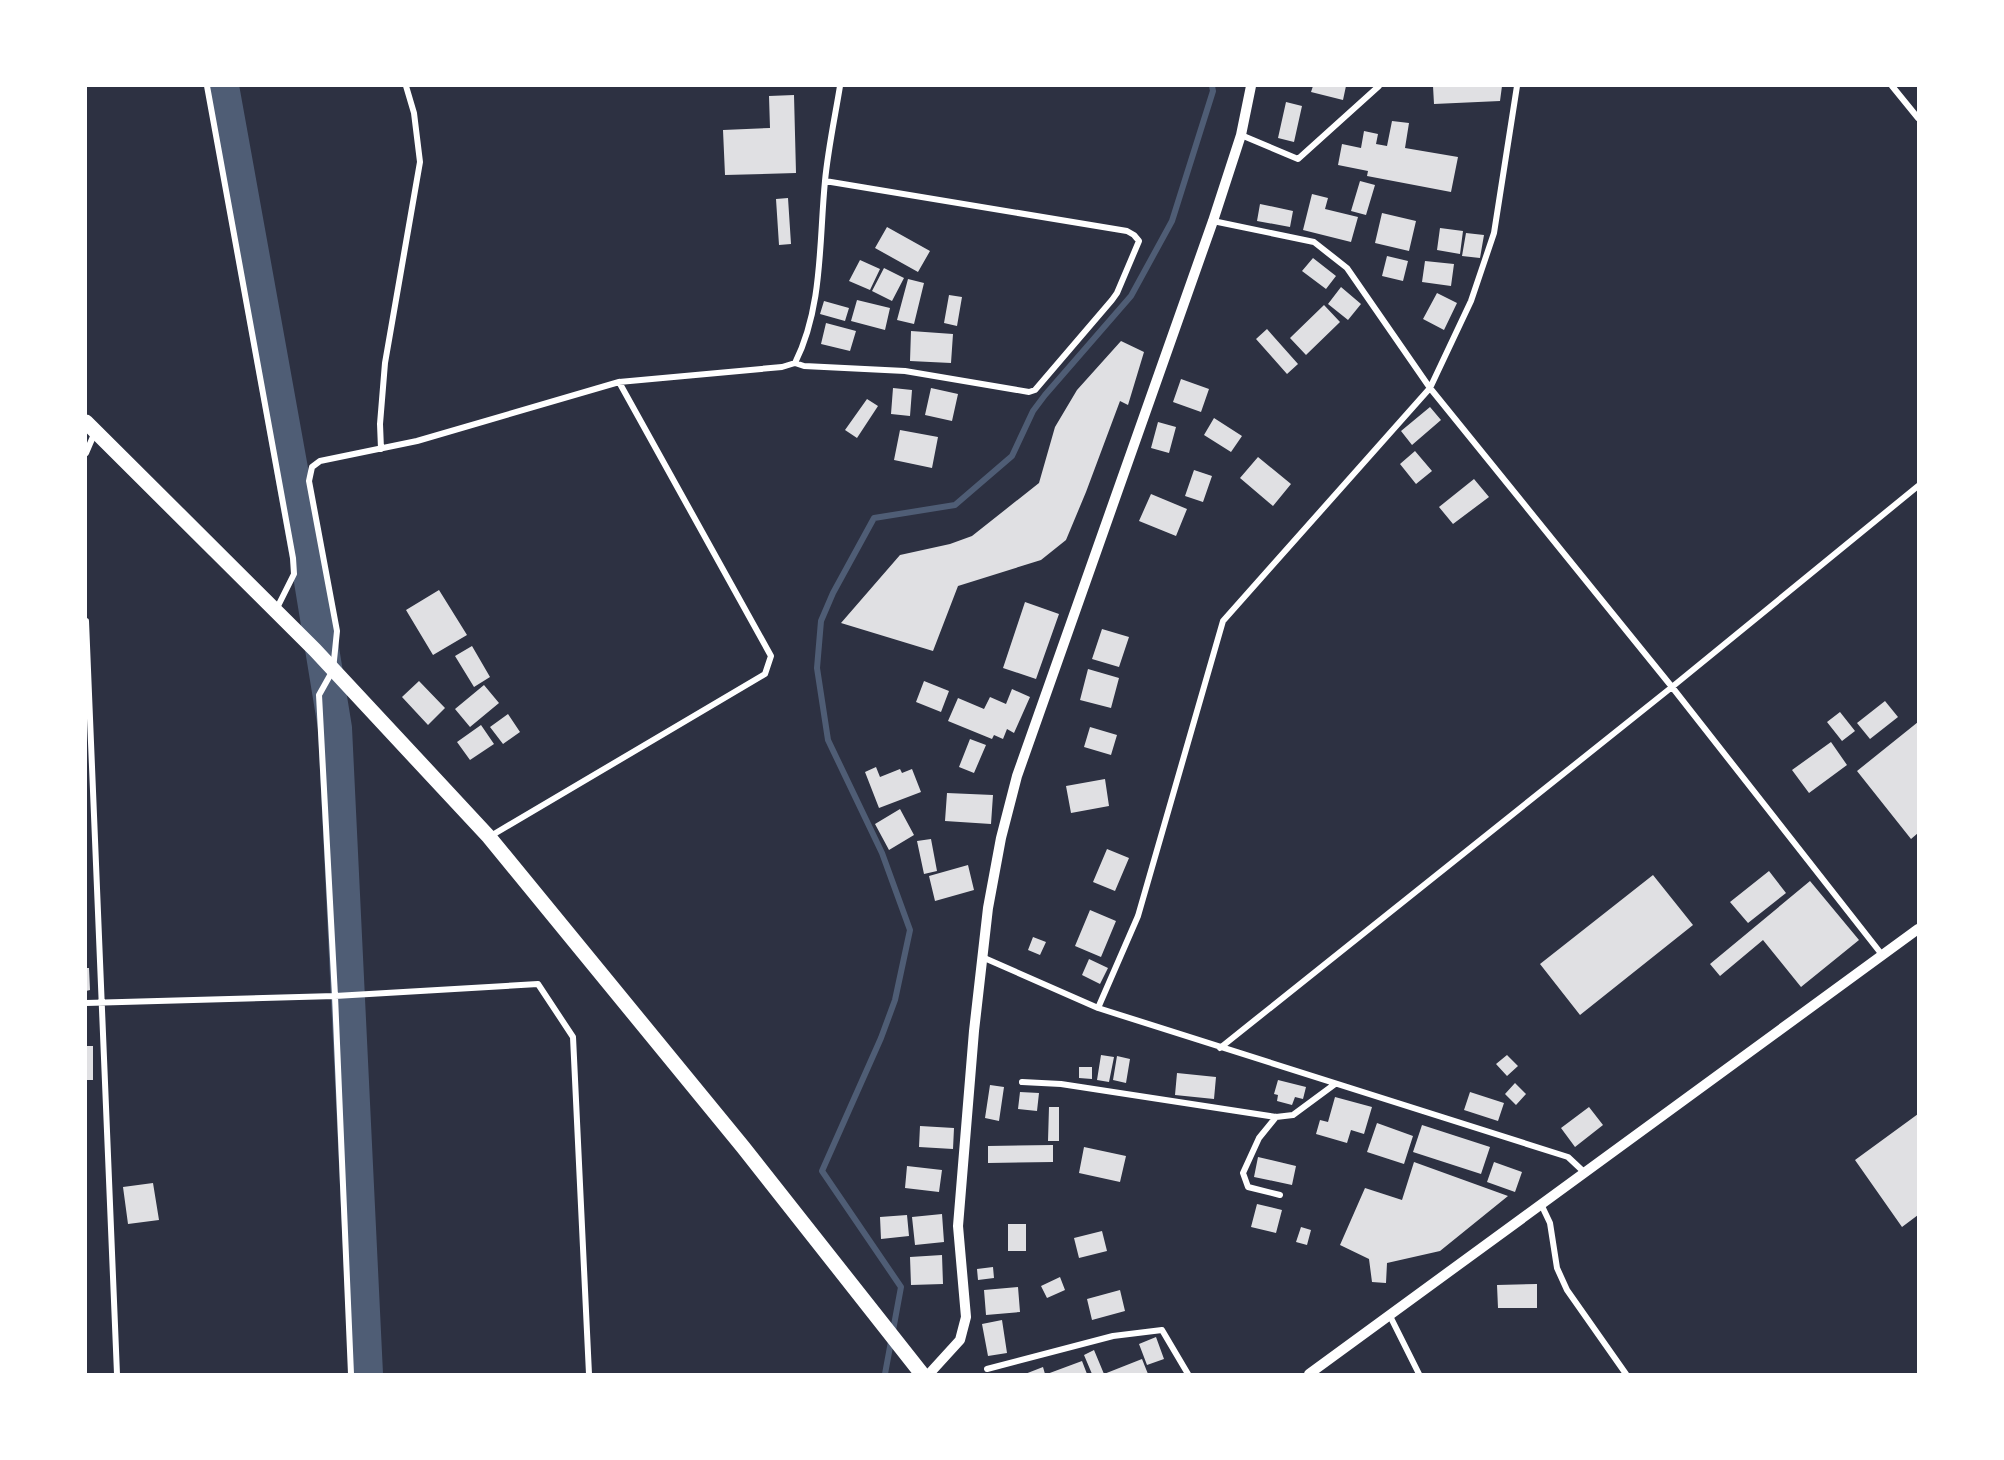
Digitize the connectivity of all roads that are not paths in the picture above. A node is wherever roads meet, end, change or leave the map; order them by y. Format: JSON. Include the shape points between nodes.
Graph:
{"nodes":[{"id":1,"x":207,"y":86,"type":"edge"},
{"id":2,"x":406,"y":86,"type":"edge"},
{"id":3,"x":840,"y":86,"type":"edge"},
{"id":4,"x":1251,"y":86,"type":"edge"},
{"id":5,"x":1379,"y":86,"type":"edge"},
{"id":6,"x":1517,"y":86,"type":"edge"},
{"id":7,"x":1892,"y":86,"type":"edge"},
{"id":8,"x":1918,"y":118,"type":"edge"},
{"id":9,"x":1241,"y":135,"type":"junction"},
{"id":10,"x":825,"y":181,"type":"junction"},
{"id":11,"x":1213,"y":221,"type":"junction"},
{"id":12,"x":795,"y":363,"type":"junction"},
{"id":13,"x":619,"y":382,"type":"junction"},
{"id":14,"x":1430,"y":388,"type":"junction"},
{"id":15,"x":90,"y":427,"type":"edge"},
{"id":16,"x":381,"y":449,"type":"junction"},
{"id":17,"x":86,"y":453,"type":"edge"},
{"id":18,"x":1918,"y":486,"type":"edge"},
{"id":19,"x":275,"y":610,"type":"junction"},
{"id":20,"x":86,"y":621,"type":"edge"},
{"id":21,"x":333,"y":670,"type":"junction"},
{"id":22,"x":1672,"y":687,"type":"junction"},
{"id":23,"x":489,"y":837,"type":"junction"},
{"id":24,"x":1918,"y":928,"type":"edge"},
{"id":25,"x":1883,"y":956,"type":"junction"},
{"id":26,"x":982,"y":957,"type":"junction"},
{"id":27,"x":335,"y":996,"type":"junction"},
{"id":28,"x":86,"y":1003,"type":"edge"},
{"id":29,"x":102,"y":1003,"type":"junction"},
{"id":30,"x":1098,"y":1008,"type":"junction"},
{"id":31,"x":1220,"y":1048,"type":"junction"},
{"id":32,"x":1022,"y":1082,"type":"dead end"},
{"id":33,"x":1335,"y":1084,"type":"junction"},
{"id":34,"x":1276,"y":1117,"type":"junction"},
{"id":35,"x":1584,"y":1172,"type":"junction"},
{"id":36,"x":1280,"y":1195,"type":"dead end"},
{"id":37,"x":1541,"y":1203,"type":"junction"},
{"id":38,"x":1390,"y":1316,"type":"junction"},
{"id":39,"x":987,"y":1369,"type":"dead end"},
{"id":40,"x":117,"y":1374,"type":"edge"},
{"id":41,"x":351,"y":1374,"type":"edge"},
{"id":42,"x":589,"y":1374,"type":"edge"},
{"id":43,"x":922,"y":1374,"type":"edge"},
{"id":44,"x":929,"y":1374,"type":"edge"},
{"id":45,"x":1188,"y":1374,"type":"edge"},
{"id":46,"x":1309,"y":1374,"type":"edge"},
{"id":47,"x":1419,"y":1374,"type":"edge"},
{"id":48,"x":1626,"y":1374,"type":"edge"}],
"edges":[{"from":1,"to":19,"type":"street","via":[[293,558],[294,574]]},
{"from":2,"to":16,"type":"street","via":[[420,162],[385,363]]},
{"from":3,"to":10,"type":"street"},
{"from":4,"to":9,"type":"street"},
{"from":5,"to":9,"type":"street","via":[[1298,159]]},
{"from":6,"to":14,"type":"street","via":[[1494,233],[1471,301]]},
{"from":7,"to":8,"type":"street"},
{"from":9,"to":11,"type":"street"},
{"from":10,"to":12,"type":"street","via":[[820,272],[803,346]]},
{"from":10,"to":12,"type":"street","via":[[1127,231],[1139,241],[1117,293],[1035,390],[1021,391],[905,371]]},
{"from":11,"to":14,"type":"street","via":[[1314,242],[1347,268]]},
{"from":11,"to":26,"type":"street","via":[[1017,776],[1001,838]]},
{"from":12,"to":13,"type":"street"},
{"from":13,"to":16,"type":"street"},
{"from":13,"to":23,"type":"street","via":[[771,656],[765,674]]},
{"from":14,"to":22,"type":"street"},
{"from":14,"to":30,"type":"street","via":[[1223,621],[1138,916]]},
{"from":15,"to":17,"type":"street"},
{"from":15,"to":19,"type":"main road"},
{"from":16,"to":21,"type":"street","via":[[320,461],[312,467],[309,481],[337,631]]},
{"from":18,"to":22,"type":"street"},
{"from":19,"to":21,"type":"main road"},
{"from":20,"to":29,"type":"street"},
{"from":21,"to":23,"type":"main road"},
{"from":21,"to":27,"type":"street","via":[[319,695]]},
{"from":22,"to":25,"type":"street"},
{"from":22,"to":31,"type":"street"},
{"from":23,"to":43,"type":"main road","via":[[743,1147]]},
{"from":24,"to":25,"type":"street"},
{"from":25,"to":35,"type":"street"},
{"from":26,"to":30,"type":"street"},
{"from":26,"to":44,"type":"street","via":[[958,1226],[966,1317],[960,1340]]},
{"from":27,"to":29,"type":"street"},
{"from":27,"to":41,"type":"street"},
{"from":27,"to":42,"type":"street","via":[[538,984],[573,1037]]},
{"from":28,"to":29,"type":"street"},
{"from":29,"to":40,"type":"street"},
{"from":30,"to":31,"type":"street"},
{"from":31,"to":33,"type":"street"},
{"from":32,"to":34,"type":"street","via":[[1061,1084]]},
{"from":33,"to":34,"type":"street","via":[[1293,1115]]},
{"from":33,"to":35,"type":"street","via":[[1568,1157]]},
{"from":34,"to":36,"type":"street","via":[[1259,1138],[1243,1173],[1248,1188]]},
{"from":35,"to":37,"type":"street"},
{"from":37,"to":38,"type":"street"},
{"from":37,"to":48,"type":"street","via":[[1550,1223],[1557,1268],[1567,1290]]},
{"from":38,"to":46,"type":"street"},
{"from":38,"to":47,"type":"street"},
{"from":39,"to":45,"type":"street","via":[[1113,1336],[1162,1330]]}]}
